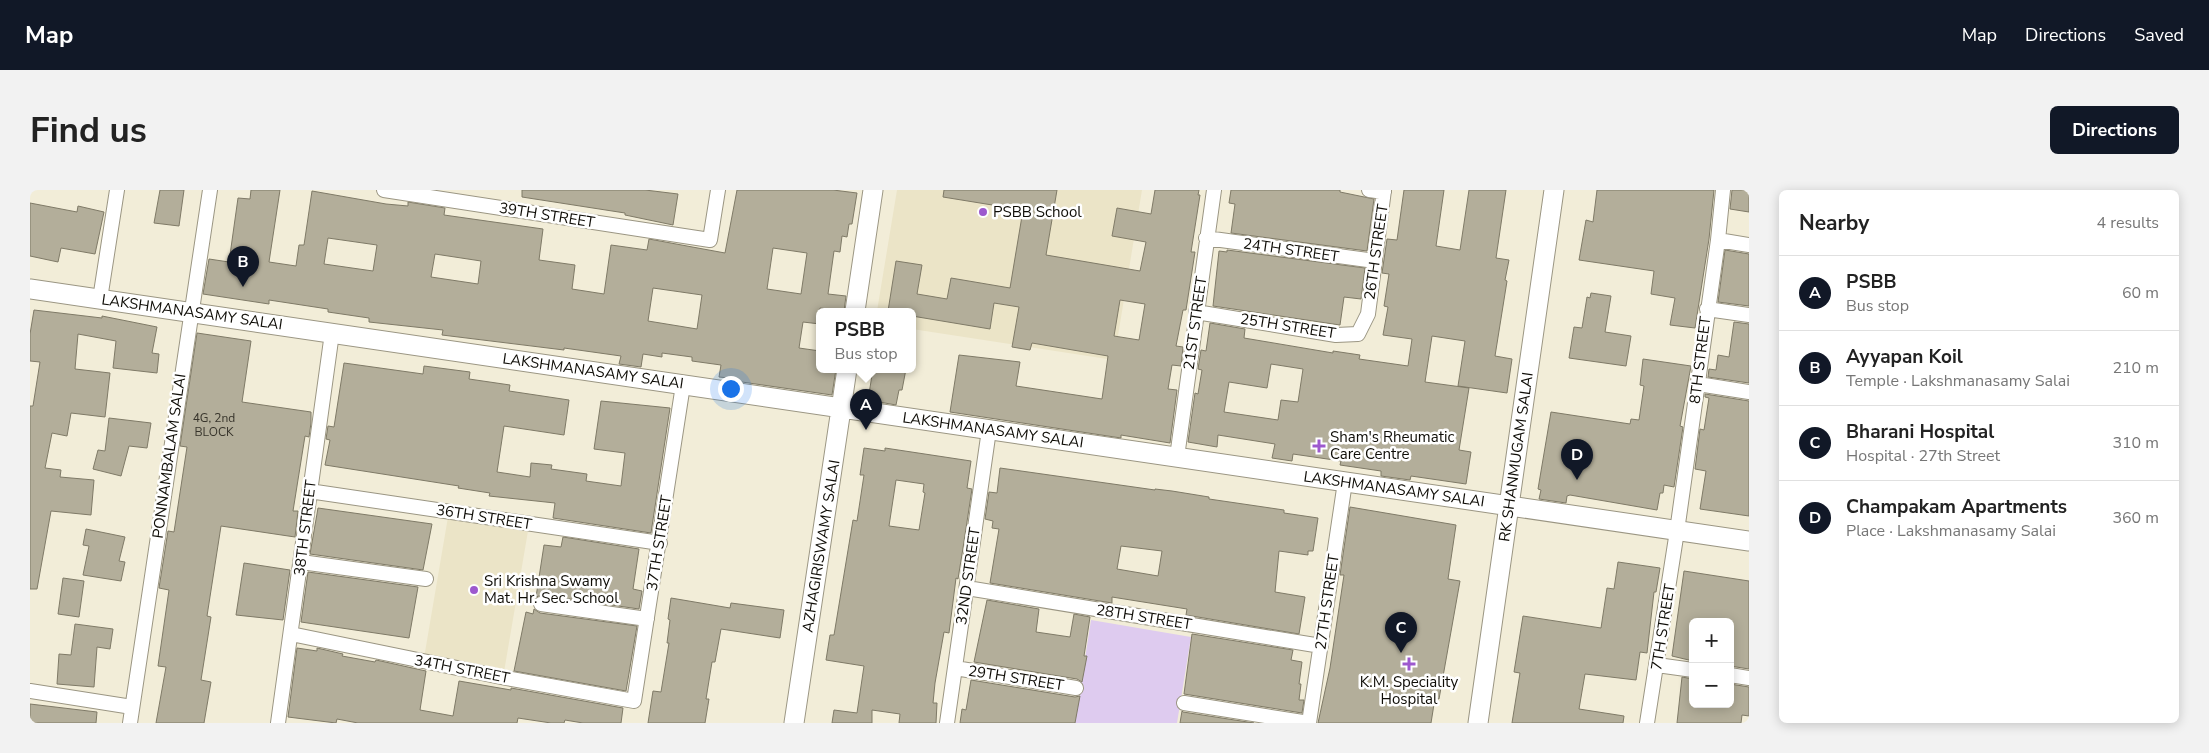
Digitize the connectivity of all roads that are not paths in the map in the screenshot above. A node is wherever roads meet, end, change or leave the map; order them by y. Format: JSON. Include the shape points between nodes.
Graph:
{"nodes":[{"id":1,"x":117,"y":190,"type":"edge"},
{"id":2,"x":210,"y":190,"type":"edge"},
{"id":3,"x":384,"y":190,"type":"edge"},
{"id":4,"x":718,"y":190,"type":"edge"},
{"id":5,"x":873,"y":190,"type":"edge"},
{"id":6,"x":1214,"y":190,"type":"edge"},
{"id":7,"x":1369,"y":190,"type":"edge"},
{"id":8,"x":1554,"y":190,"type":"edge"},
{"id":9,"x":1723,"y":190,"type":"edge"},
{"id":10,"x":402,"y":191,"type":"edge"},
{"id":11,"x":1384,"y":191,"type":"edge"},
{"id":12,"x":1206,"y":238,"type":"junction"},
{"id":13,"x":1718,"y":240,"type":"junction"},
{"id":14,"x":1749,"y":245,"type":"edge"},
{"id":15,"x":1375,"y":261,"type":"junction"},
{"id":16,"x":30,"y":288,"type":"edge"},
{"id":17,"x":100,"y":299,"type":"junction"},
{"id":18,"x":855,"y":308,"type":"edge"},
{"id":19,"x":1707,"y":309,"type":"junction"},
{"id":20,"x":190,"y":312,"type":"junction"},
{"id":21,"x":1196,"y":312,"type":"junction"},
{"id":22,"x":1368,"y":314,"type":"joint"},
{"id":23,"x":1749,"y":315,"type":"edge"},
{"id":24,"x":332,"y":333,"type":"junction"},
{"id":25,"x":846,"y":373,"type":"edge"},
{"id":26,"x":1698,"y":384,"type":"junction"},
{"id":27,"x":683,"y":385,"type":"junction"},
{"id":28,"x":1749,"y":392,"type":"edge"},
{"id":29,"x":841,"y":408,"type":"junction"},
{"id":30,"x":989,"y":430,"type":"junction"},
{"id":31,"x":1177,"y":457,"type":"junction"},
{"id":32,"x":1345,"y":482,"type":"junction"},
{"id":33,"x":309,"y":491,"type":"junction"},
{"id":34,"x":1509,"y":506,"type":"junction"},
{"id":35,"x":1677,"y":531,"type":"junction"},
{"id":36,"x":1749,"y":541,"type":"edge"},
{"id":37,"x":660,"y":543,"type":"junction"},
{"id":38,"x":302,"y":562,"type":"junction"},
{"id":39,"x":426,"y":579,"type":"dead end"},
{"id":40,"x":967,"y":588,"type":"junction"},
{"id":41,"x":541,"y":604,"type":"dead end"},
{"id":42,"x":648,"y":619,"type":"junction"},
{"id":43,"x":291,"y":634,"type":"junction"},
{"id":44,"x":1321,"y":646,"type":"junction"},
{"id":45,"x":1657,"y":665,"type":"junction"},
{"id":46,"x":955,"y":668,"type":"junction"},
{"id":47,"x":1689,"y":669,"type":"edge"},
{"id":48,"x":1734,"y":676,"type":"edge"},
{"id":49,"x":1749,"y":678,"type":"edge"},
{"id":50,"x":1076,"y":688,"type":"dead end"},
{"id":51,"x":30,"y":691,"type":"edge"},
{"id":52,"x":634,"y":701,"type":"joint"},
{"id":53,"x":1184,"y":703,"type":"dead end"},
{"id":54,"x":132,"y":707,"type":"junction"},
{"id":55,"x":130,"y":723,"type":"edge"},
{"id":56,"x":275,"y":723,"type":"edge"},
{"id":57,"x":794,"y":723,"type":"edge"},
{"id":58,"x":947,"y":723,"type":"edge"},
{"id":59,"x":1309,"y":723,"type":"edge"},
{"id":60,"x":1478,"y":723,"type":"edge"},
{"id":61,"x":1648,"y":723,"type":"edge"}],
"edges":[{"from":1,"to":17,"type":"street"},
{"from":2,"to":20,"type":"street","name":"PONNAMBALAM SALAI"},
{"from":3,"to":10,"type":"street","name":"39TH STREET"},
{"from":4,"to":10,"type":"street","name":"39TH STREET","via":[[710,240]]},
{"from":5,"to":18,"type":"street"},
{"from":6,"to":12,"type":"street","name":"21ST STREET"},
{"from":7,"to":11,"type":"street"},
{"from":8,"to":34,"type":"street","name":"RK SHANMUGAM SALAI"},
{"from":9,"to":13,"type":"street","name":"8TH STREET"},
{"from":11,"to":15,"type":"street","name":"26TH STREET"},
{"from":12,"to":15,"type":"street","name":"24TH STREET"},
{"from":12,"to":21,"type":"street","name":"21ST STREET"},
{"from":13,"to":14,"type":"street"},
{"from":13,"to":19,"type":"street","name":"8TH STREET"},
{"from":15,"to":22,"type":"street","name":"26TH STREET"},
{"from":16,"to":17,"type":"street","name":"LAKSHMANASAMY SALAI"},
{"from":17,"to":20,"type":"street","name":"LAKSHMANASAMY SALAI"},
{"from":19,"to":23,"type":"street"},
{"from":19,"to":26,"type":"street","name":"8TH STREET"},
{"from":20,"to":24,"type":"street","name":"LAKSHMANASAMY SALAI"},
{"from":20,"to":54,"type":"street","name":"PONNAMBALAM SALAI"},
{"from":21,"to":22,"type":"street","name":"25TH STREET","via":[[1336,335],[1358,334]]},
{"from":21,"to":31,"type":"street","name":"21ST STREET"},
{"from":24,"to":27,"type":"street","name":"LAKSHMANASAMY SALAI"},
{"from":24,"to":33,"type":"street","name":"38TH STREET"},
{"from":25,"to":29,"type":"street","name":"AZHAGIRISWAMY SALAI"},
{"from":26,"to":28,"type":"street"},
{"from":26,"to":35,"type":"street","name":"8TH STREET"},
{"from":27,"to":29,"type":"street","name":"LAKSHMANASAMY SALAI"},
{"from":27,"to":37,"type":"street","name":"37TH STREET"},
{"from":29,"to":30,"type":"street","name":"LAKSHMANASAMY SALAI"},
{"from":29,"to":57,"type":"street","name":"AZHAGIRISWAMY SALAI"},
{"from":30,"to":31,"type":"street","name":"LAKSHMANASAMY SALAI"},
{"from":30,"to":40,"type":"street","name":"32ND STREET"},
{"from":31,"to":32,"type":"street","name":"LAKSHMANASAMY SALAI"},
{"from":32,"to":34,"type":"street","name":"LAKSHMANASAMY SALAI"},
{"from":32,"to":44,"type":"street","name":"27TH STREET"},
{"from":33,"to":37,"type":"street","name":"36TH STREET"},
{"from":33,"to":38,"type":"street","name":"38TH STREET"},
{"from":34,"to":35,"type":"street","name":"LAKSHMANASAMY SALAI"},
{"from":34,"to":60,"type":"street","name":"RK SHANMUGAM SALAI"},
{"from":35,"to":36,"type":"street","name":"LAKSHMANASAMY SALAI"},
{"from":35,"to":45,"type":"street","name":"7TH STREET"},
{"from":37,"to":42,"type":"street","name":"37TH STREET"},
{"from":38,"to":39,"type":"street"},
{"from":38,"to":43,"type":"street","name":"38TH STREET"},
{"from":40,"to":44,"type":"street","name":"28TH STREET"},
{"from":40,"to":46,"type":"street","name":"32ND STREET"},
{"from":41,"to":42,"type":"street"},
{"from":42,"to":52,"type":"street","name":"37TH STREET"},
{"from":43,"to":52,"type":"street","name":"34TH STREET"},
{"from":43,"to":56,"type":"street","name":"38TH STREET"},
{"from":44,"to":59,"type":"street","name":"27TH STREET"},
{"from":45,"to":47,"type":"street"},
{"from":45,"to":61,"type":"street","name":"7TH STREET"},
{"from":46,"to":50,"type":"street","name":"29TH STREET"},
{"from":46,"to":58,"type":"street","name":"32ND STREET"},
{"from":48,"to":49,"type":"street"},
{"from":51,"to":54,"type":"street"},
{"from":53,"to":59,"type":"street"},
{"from":54,"to":55,"type":"street","name":"PONNAMBALAM SALAI"}]}
